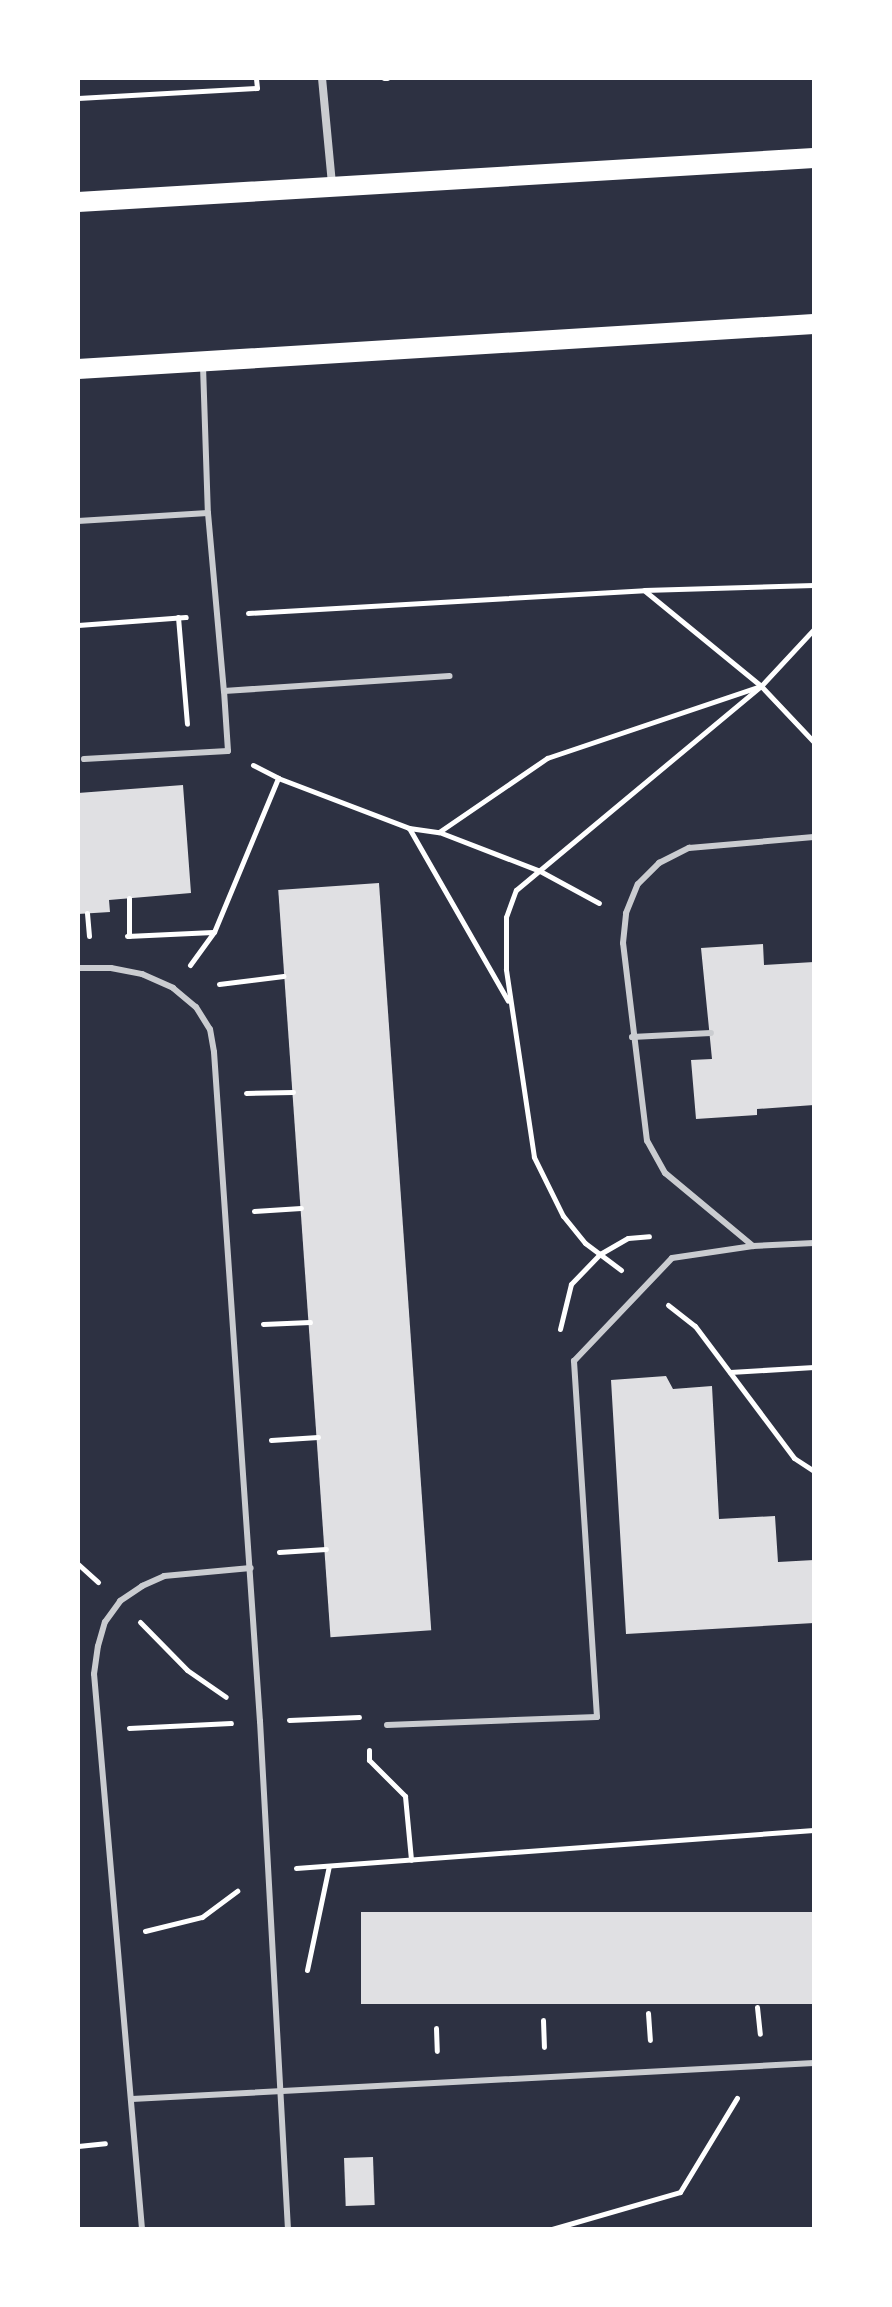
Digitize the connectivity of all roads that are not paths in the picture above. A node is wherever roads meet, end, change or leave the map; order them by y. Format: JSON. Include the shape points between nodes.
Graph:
{"nodes":[{"id":1,"x":322,"y":78,"type":"edge"},
{"id":2,"x":814,"y":158,"type":"edge"},
{"id":3,"x":332,"y":184,"type":"junction"},
{"id":4,"x":78,"y":202,"type":"edge"},
{"id":5,"x":814,"y":324,"type":"edge"},
{"id":6,"x":203,"y":361,"type":"junction"},
{"id":7,"x":78,"y":369,"type":"edge"},
{"id":8,"x":208,"y":513,"type":"junction"},
{"id":9,"x":78,"y":521,"type":"edge"},
{"id":10,"x":450,"y":676,"type":"dead end"},
{"id":11,"x":224,"y":691,"type":"junction"},
{"id":12,"x":84,"y":759,"type":"dead end"},
{"id":13,"x":814,"y":837,"type":"edge"},
{"id":14,"x":78,"y":968,"type":"edge"},
{"id":15,"x":711,"y":1033,"type":"dead end"},
{"id":16,"x":632,"y":1037,"type":"junction"},
{"id":17,"x":814,"y":1243,"type":"edge"},
{"id":18,"x":753,"y":1246,"type":"junction"},
{"id":19,"x":251,"y":1568,"type":"junction"},
{"id":20,"x":387,"y":1725,"type":"dead end"},
{"id":21,"x":814,"y":2063,"type":"edge"},
{"id":22,"x":279,"y":2089,"type":"junction"},
{"id":23,"x":132,"y":2099,"type":"junction"},
{"id":24,"x":142,"y":2229,"type":"edge"},
{"id":25,"x":288,"y":2229,"type":"edge"}],
"edges":[{"from":1,"to":3,"type":"street"},
{"from":2,"to":3,"type":"main road"},
{"from":3,"to":4,"type":"main road"},
{"from":5,"to":6,"type":"main road"},
{"from":6,"to":7,"type":"main road"},
{"from":6,"to":8,"type":"lane"},
{"from":8,"to":9,"type":"lane"},
{"from":8,"to":11,"type":"lane"},
{"from":10,"to":11,"type":"lane"},
{"from":11,"to":12,"type":"lane","via":[[228,751]]},
{"from":13,"to":16,"type":"lane","via":[[689,848],[659,863],[638,884],[626,913],[623,943]]},
{"from":14,"to":19,"type":"lane","via":[[142,974],[173,988],[196,1007],[210,1029]]},
{"from":15,"to":16,"type":"lane"},
{"from":16,"to":18,"type":"lane","via":[[647,1141],[665,1173]]},
{"from":17,"to":18,"type":"lane"},
{"from":18,"to":20,"type":"lane","via":[[672,1258],[574,1361],[597,1717]]},
{"from":19,"to":22,"type":"lane"},
{"from":19,"to":23,"type":"lane","via":[[164,1576],[142,1586],[120,1601],[105,1622],[98,1646],[98,1730]]},
{"from":21,"to":22,"type":"lane"},
{"from":22,"to":23,"type":"lane"},
{"from":22,"to":25,"type":"lane"},
{"from":23,"to":24,"type":"lane"}]}
